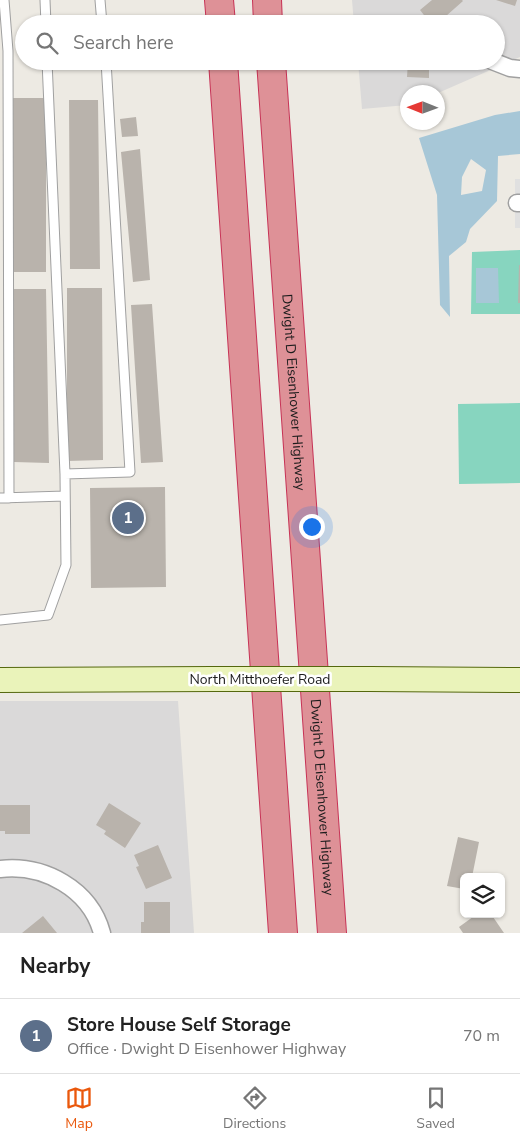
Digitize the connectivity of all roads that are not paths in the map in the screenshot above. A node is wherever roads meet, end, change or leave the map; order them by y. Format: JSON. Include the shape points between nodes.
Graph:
{"nodes":[{"id":1,"x":4,"y":0,"type":"edge"},
{"id":2,"x":45,"y":0,"type":"edge"},
{"id":3,"x":100,"y":0,"type":"edge"},
{"id":4,"x":219,"y":0,"type":"edge"},
{"id":5,"x":267,"y":0,"type":"edge"},
{"id":6,"x":46,"y":15,"type":"edge"},
{"id":7,"x":101,"y":15,"type":"edge"},
{"id":8,"x":220,"y":15,"type":"edge"},
{"id":9,"x":268,"y":15,"type":"edge"},
{"id":10,"x":505,"y":66,"type":"edge"},
{"id":11,"x":520,"y":69,"type":"edge"},
{"id":12,"x":47,"y":70,"type":"edge"},
{"id":13,"x":107,"y":70,"type":"edge"},
{"id":14,"x":224,"y":70,"type":"edge"},
{"id":15,"x":272,"y":70,"type":"edge"},
{"id":16,"x":65,"y":474,"type":"junction"},
{"id":17,"x":65,"y":496,"type":"junction"},
{"id":18,"x":4,"y":498,"type":"edge"},
{"id":19,"x":0,"y":620,"type":"edge"},
{"id":20,"x":0,"y":680,"type":"edge"},
{"id":21,"x":520,"y":680,"type":"edge"},
{"id":22,"x":0,"y":869,"type":"edge"},
{"id":23,"x":102,"y":933,"type":"edge"},
{"id":24,"x":283,"y":933,"type":"edge"},
{"id":25,"x":332,"y":933,"type":"edge"}],
"edges":[{"from":1,"to":18,"type":"lane","via":[[8,61]]},
{"from":2,"to":6,"type":"lane"},
{"from":3,"to":7,"type":"lane"},
{"from":4,"to":8,"type":"highway"},
{"from":5,"to":9,"type":"highway"},
{"from":10,"to":11,"type":"street"},
{"from":12,"to":16,"type":"lane"},
{"from":13,"to":16,"type":"lane","via":[[130,472]]},
{"from":14,"to":24,"type":"highway"},
{"from":15,"to":25,"type":"highway","name":"Dwight D Eisenhower Highway"},
{"from":16,"to":17,"type":"lane"},
{"from":17,"to":18,"type":"lane"},
{"from":17,"to":19,"type":"lane","via":[[66,565],[48,615]]},
{"from":20,"to":21,"type":"main road","name":"North Mitthoefer Road","bridge":true},
{"from":22,"to":23,"type":"street","via":[[50,875],[87,903]]}]}
